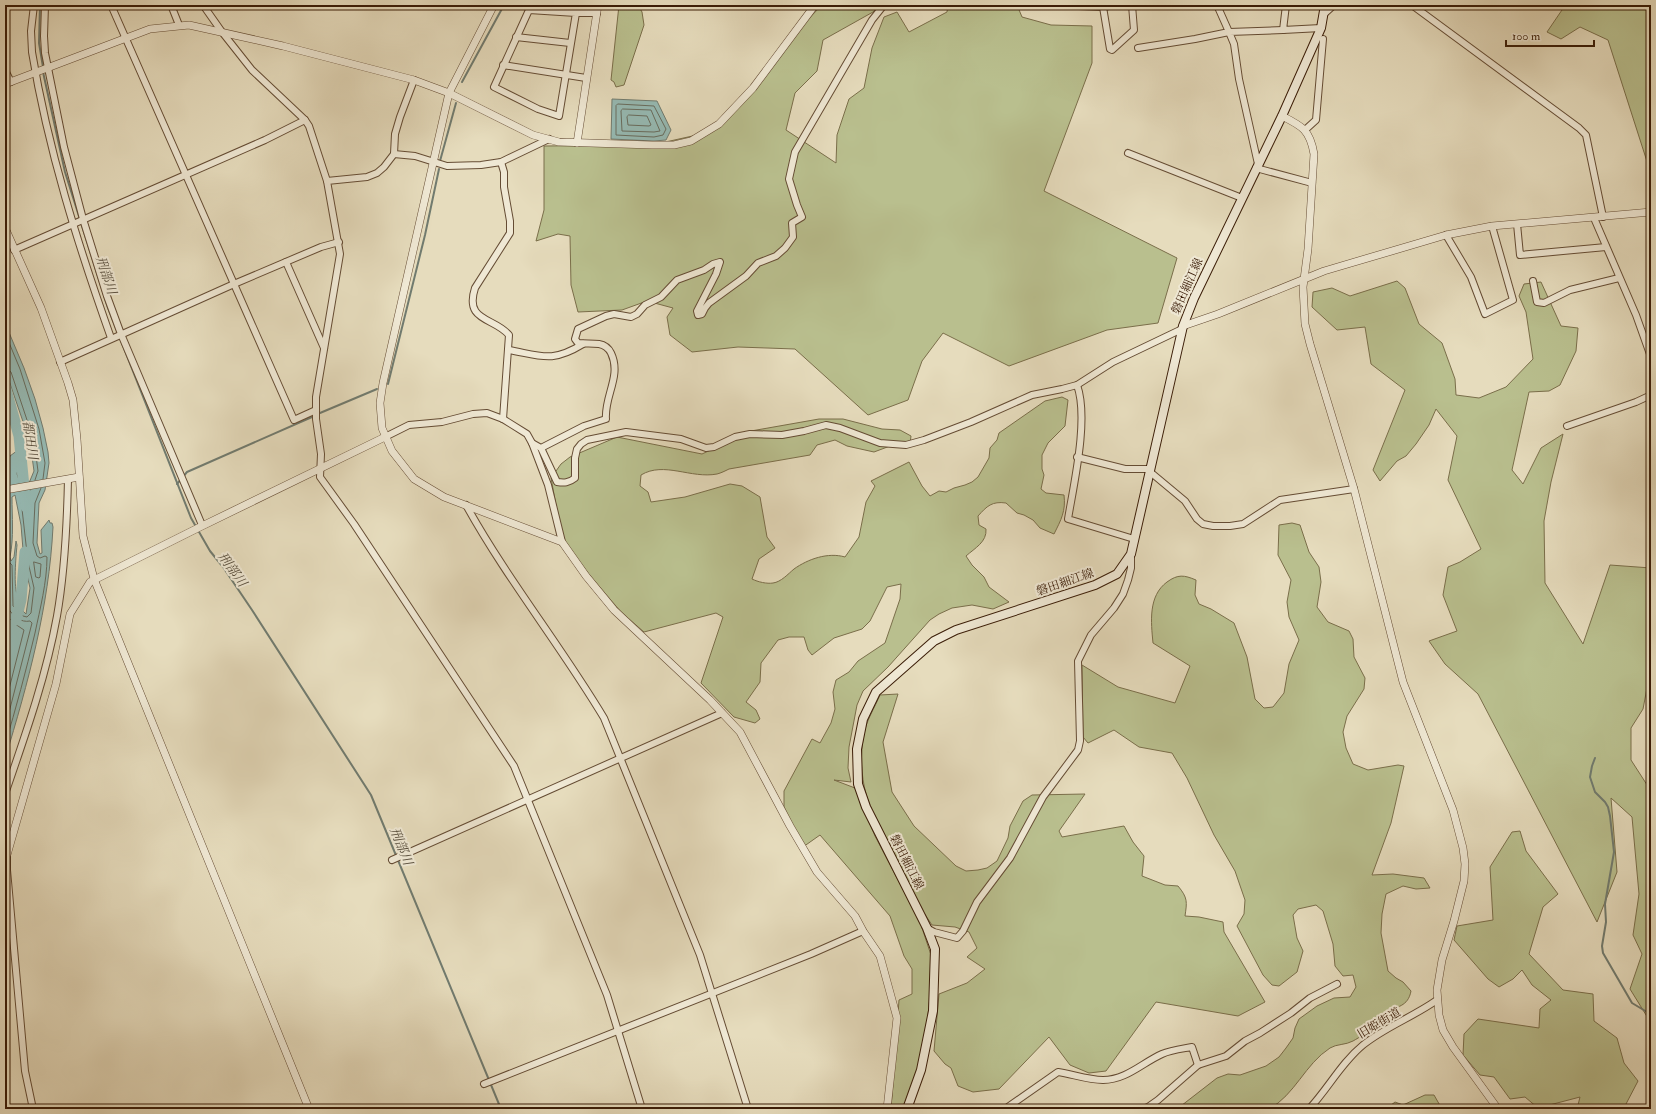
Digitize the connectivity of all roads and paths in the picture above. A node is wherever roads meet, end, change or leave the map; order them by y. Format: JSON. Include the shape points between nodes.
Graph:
{"nodes":[{"id":1,"x":34,"y":5,"type":"edge"},
{"id":2,"x":45,"y":5,"type":"edge"},
{"id":3,"x":110,"y":5,"type":"edge"},
{"id":4,"x":170,"y":5,"type":"edge"},
{"id":5,"x":203,"y":5,"type":"edge"},
{"id":6,"x":494,"y":5,"type":"edge"},
{"id":7,"x":598,"y":5,"type":"edge"},
{"id":8,"x":815,"y":5,"type":"edge"},
{"id":9,"x":884,"y":5,"type":"edge"},
{"id":10,"x":1054,"y":5,"type":"edge"},
{"id":11,"x":1115,"y":5,"type":"edge"},
{"id":12,"x":1132,"y":5,"type":"edge"},
{"id":13,"x":1217,"y":5,"type":"edge"},
{"id":14,"x":1286,"y":5,"type":"edge"},
{"id":15,"x":1325,"y":5,"type":"edge"},
{"id":16,"x":1334,"y":5,"type":"edge"},
{"id":17,"x":1412,"y":5,"type":"edge"},
{"id":18,"x":1080,"y":6,"type":"edge"},
{"id":19,"x":1103,"y":7,"type":"junction"},
{"id":20,"x":576,"y":13,"type":"junction"},
{"id":21,"x":597,"y":13,"type":"junction"},
{"id":22,"x":1324,"y":14,"type":"junction"},
{"id":23,"x":179,"y":25,"type":"junction"},
{"id":24,"x":1321,"y":28,"type":"junction"},
{"id":25,"x":1283,"y":30,"type":"junction"},
{"id":26,"x":222,"y":32,"type":"junction"},
{"id":27,"x":1229,"y":32,"type":"junction"},
{"id":28,"x":516,"y":37,"type":"junction"},
{"id":29,"x":125,"y":39,"type":"junction"},
{"id":30,"x":1323,"y":39,"type":"dead end"},
{"id":31,"x":570,"y":43,"type":"junction"},
{"id":32,"x":1138,"y":48,"type":"dead end"},
{"id":33,"x":503,"y":64,"type":"junction"},
{"id":34,"x":47,"y":68,"type":"junction"},
{"id":35,"x":5,"y":70,"type":"edge"},
{"id":36,"x":36,"y":72,"type":"junction"},
{"id":37,"x":565,"y":75,"type":"junction"},
{"id":38,"x":586,"y":78,"type":"junction"},
{"id":39,"x":414,"y":80,"type":"junction"},
{"id":40,"x":8,"y":83,"type":"edge"},
{"id":41,"x":449,"y":93,"type":"junction"},
{"id":42,"x":1282,"y":116,"type":"junction"},
{"id":43,"x":305,"y":120,"type":"junction"},
{"id":44,"x":1305,"y":130,"type":"junction"},
{"id":45,"x":549,"y":139,"type":"junction"},
{"id":46,"x":577,"y":143,"type":"junction"},
{"id":47,"x":1128,"y":153,"type":"dead end"},
{"id":48,"x":394,"y":154,"type":"junction"},
{"id":49,"x":432,"y":160,"type":"junction"},
{"id":50,"x":501,"y":162,"type":"junction"},
{"id":51,"x":1257,"y":166,"type":"junction"},
{"id":52,"x":185,"y":174,"type":"junction"},
{"id":53,"x":327,"y":181,"type":"junction"},
{"id":54,"x":1312,"y":183,"type":"junction"},
{"id":55,"x":1242,"y":198,"type":"junction"},
{"id":56,"x":1651,"y":212,"type":"edge"},
{"id":57,"x":1603,"y":217,"type":"junction"},
{"id":58,"x":1594,"y":218,"type":"junction"},
{"id":59,"x":82,"y":219,"type":"junction"},
{"id":60,"x":74,"y":223,"type":"junction"},
{"id":61,"x":1517,"y":224,"type":"junction"},
{"id":62,"x":1492,"y":226,"type":"junction"},
{"id":63,"x":5,"y":228,"type":"edge"},
{"id":64,"x":1446,"y":235,"type":"junction"},
{"id":65,"x":339,"y":242,"type":"junction"},
{"id":66,"x":1606,"y":247,"type":"junction"},
{"id":67,"x":14,"y":250,"type":"junction"},
{"id":68,"x":286,"y":262,"type":"junction"},
{"id":69,"x":1305,"y":278,"type":"junction"},
{"id":70,"x":1619,"y":278,"type":"junction"},
{"id":71,"x":1533,"y":281,"type":"dead end"},
{"id":72,"x":234,"y":284,"type":"junction"},
{"id":73,"x":1182,"y":328,"type":"junction"},
{"id":74,"x":121,"y":334,"type":"junction"},
{"id":75,"x":112,"y":338,"type":"junction"},
{"id":76,"x":583,"y":344,"type":"junction"},
{"id":77,"x":324,"y":349,"type":"junction"},
{"id":78,"x":509,"y":350,"type":"junction"},
{"id":79,"x":1651,"y":357,"type":"edge"},
{"id":80,"x":60,"y":362,"type":"junction"},
{"id":81,"x":1077,"y":385,"type":"junction"},
{"id":82,"x":1651,"y":395,"type":"edge"},
{"id":83,"x":316,"y":410,"type":"junction"},
{"id":84,"x":503,"y":419,"type":"junction"},
{"id":85,"x":1567,"y":426,"type":"dead end"},
{"id":86,"x":385,"y":437,"type":"junction"},
{"id":87,"x":532,"y":443,"type":"junction"},
{"id":88,"x":541,"y":448,"type":"junction"},
{"id":89,"x":1077,"y":457,"type":"junction"},
{"id":90,"x":319,"y":468,"type":"junction"},
{"id":91,"x":1149,"y":470,"type":"junction"},
{"id":92,"x":79,"y":477,"type":"junction"},
{"id":93,"x":65,"y":479,"type":"junction"},
{"id":94,"x":1354,"y":489,"type":"junction"},
{"id":95,"x":5,"y":490,"type":"edge"},
{"id":96,"x":466,"y":505,"type":"junction"},
{"id":97,"x":201,"y":526,"type":"junction"},
{"id":98,"x":1134,"y":539,"type":"junction"},
{"id":99,"x":562,"y":542,"type":"junction"},
{"id":100,"x":1131,"y":554,"type":"junction"},
{"id":101,"x":94,"y":579,"type":"junction"},
{"id":102,"x":722,"y":713,"type":"junction"},
{"id":103,"x":621,"y":757,"type":"junction"},
{"id":104,"x":5,"y":794,"type":"edge"},
{"id":105,"x":528,"y":800,"type":"junction"},
{"id":106,"x":7,"y":855,"type":"joint"},
{"id":107,"x":392,"y":860,"type":"dead end"},
{"id":108,"x":927,"y":928,"type":"junction"},
{"id":109,"x":863,"y":931,"type":"junction"},
{"id":110,"x":1337,"y":984,"type":"dead end"},
{"id":111,"x":712,"y":993,"type":"junction"},
{"id":112,"x":1437,"y":1000,"type":"junction"},
{"id":113,"x":618,"y":1032,"type":"junction"},
{"id":114,"x":1198,"y":1065,"type":"junction"},
{"id":115,"x":484,"y":1084,"type":"dead end"},
{"id":116,"x":31,"y":1108,"type":"edge"},
{"id":117,"x":309,"y":1109,"type":"edge"},
{"id":118,"x":642,"y":1109,"type":"edge"},
{"id":119,"x":748,"y":1109,"type":"edge"},
{"id":120,"x":887,"y":1109,"type":"edge"},
{"id":121,"x":907,"y":1109,"type":"edge"},
{"id":122,"x":1005,"y":1109,"type":"edge"},
{"id":123,"x":1142,"y":1109,"type":"edge"},
{"id":124,"x":1309,"y":1109,"type":"edge"},
{"id":125,"x":1498,"y":1109,"type":"edge"}],
"edges":[{"from":1,"to":36,"type":"street","via":[[32,38]]},
{"from":2,"to":34,"type":"street"},
{"from":3,"to":29,"type":"street"},
{"from":4,"to":23,"type":"street"},
{"from":5,"to":26,"type":"street"},
{"from":6,"to":41,"type":"street"},
{"from":7,"to":21,"type":"street"},
{"from":8,"to":46,"type":"street","via":[[753,88],[720,124],[706,133],[690,141],[674,144]]},
{"from":9,"to":76,"type":"street","via":[[872,20],[795,152],[789,179],[802,217],[792,223],[793,237],[785,248],[776,256],[758,263],[746,276],[709,303],[702,314],[698,315],[697,311],[720,262],[677,280],[661,297],[645,305],[631,317],[614,314],[578,329],[575,339]]},
{"from":10,"to":18,"type":"street"},
{"from":11,"to":19,"type":"street"},
{"from":12,"to":19,"type":"street","via":[[1134,30],[1112,50]]},
{"from":13,"to":27,"type":"street"},
{"from":14,"to":25,"type":"street"},
{"from":15,"to":22,"type":"main road","name":"磐田細江線"},
{"from":16,"to":22,"type":"street"},
{"from":17,"to":57,"type":"street","via":[[1586,135]]},
{"from":18,"to":19,"type":"street"},
{"from":20,"to":21,"type":"street"},
{"from":20,"to":28,"type":"street","via":[[529,10]]},
{"from":20,"to":31,"type":"street"},
{"from":21,"to":38,"type":"street"},
{"from":22,"to":24,"type":"main road","name":"磐田細江線"},
{"from":23,"to":26,"type":"street"},
{"from":23,"to":29,"type":"street","via":[[150,29]]},
{"from":24,"to":25,"type":"street"},
{"from":24,"to":42,"type":"main road","name":"磐田細江線"},
{"from":25,"to":27,"type":"street"},
{"from":26,"to":39,"type":"street"},
{"from":26,"to":43,"type":"street","via":[[252,70]]},
{"from":27,"to":32,"type":"street"},
{"from":27,"to":51,"type":"street","via":[[1234,44]]},
{"from":28,"to":31,"type":"street"},
{"from":28,"to":33,"type":"street"},
{"from":29,"to":34,"type":"street"},
{"from":29,"to":52,"type":"street"},
{"from":30,"to":44,"type":"street","via":[[1316,120]]},
{"from":31,"to":37,"type":"street"},
{"from":33,"to":37,"type":"street"},
{"from":33,"to":37,"type":"street","via":[[494,87],[538,109],[559,116]]},
{"from":34,"to":36,"type":"street"},
{"from":34,"to":59,"type":"street"},
{"from":35,"to":40,"type":"street"},
{"from":36,"to":40,"type":"street"},
{"from":36,"to":60,"type":"street","via":[[60,181]]},
{"from":37,"to":38,"type":"street"},
{"from":38,"to":46,"type":"street"},
{"from":39,"to":41,"type":"street"},
{"from":39,"to":48,"type":"street","via":[[395,134]]},
{"from":41,"to":45,"type":"street","via":[[533,135]]},
{"from":41,"to":49,"type":"street"},
{"from":42,"to":44,"type":"street"},
{"from":42,"to":51,"type":"main road","name":"磐田細江線"},
{"from":43,"to":52,"type":"street"},
{"from":43,"to":53,"type":"street"},
{"from":44,"to":54,"type":"street","via":[[1312,140],[1313,147]]},
{"from":45,"to":46,"type":"street"},
{"from":45,"to":50,"type":"street"},
{"from":47,"to":55,"type":"street"},
{"from":48,"to":49,"type":"street"},
{"from":48,"to":53,"type":"street","via":[[377,173],[357,179]]},
{"from":49,"to":50,"type":"street","via":[[447,166]]},
{"from":49,"to":86,"type":"street","via":[[383,383],[380,417]]},
{"from":50,"to":78,"type":"street","via":[[510,233],[473,296],[478,315],[509,334]]},
{"from":51,"to":54,"type":"street"},
{"from":51,"to":55,"type":"main road","name":"磐田細江線"},
{"from":52,"to":59,"type":"street"},
{"from":52,"to":72,"type":"street"},
{"from":53,"to":65,"type":"street"},
{"from":54,"to":69,"type":"street"},
{"from":55,"to":73,"type":"main road","name":"磐田細江線"},
{"from":56,"to":57,"type":"street"},
{"from":57,"to":58,"type":"street"},
{"from":58,"to":61,"type":"street"},
{"from":58,"to":66,"type":"street"},
{"from":59,"to":60,"type":"street"},
{"from":59,"to":74,"type":"street"},
{"from":60,"to":67,"type":"street"},
{"from":60,"to":75,"type":"street"},
{"from":61,"to":62,"type":"street"},
{"from":61,"to":66,"type":"street","via":[[1520,255]]},
{"from":62,"to":64,"type":"street"},
{"from":62,"to":64,"type":"street","via":[[1513,300],[1485,314],[1471,276]]},
{"from":63,"to":67,"type":"street"},
{"from":64,"to":69,"type":"street"},
{"from":65,"to":68,"type":"street"},
{"from":65,"to":77,"type":"street","via":[[340,254]]},
{"from":66,"to":70,"type":"street"},
{"from":67,"to":80,"type":"street","via":[[41,308]]},
{"from":68,"to":72,"type":"street"},
{"from":68,"to":77,"type":"street"},
{"from":69,"to":73,"type":"street"},
{"from":69,"to":94,"type":"street","via":[[1305,324]]},
{"from":70,"to":71,"type":"street","via":[[1570,290],[1544,303],[1537,302]]},
{"from":70,"to":79,"type":"street"},
{"from":72,"to":74,"type":"street"},
{"from":72,"to":83,"type":"street","via":[[294,420]]},
{"from":73,"to":81,"type":"street","via":[[1113,362]]},
{"from":73,"to":91,"type":"main road","name":"磐田細江線"},
{"from":74,"to":75,"type":"street"},
{"from":74,"to":97,"type":"street"},
{"from":75,"to":80,"type":"street"},
{"from":76,"to":78,"type":"street","via":[[570,352],[551,357]]},
{"from":76,"to":88,"type":"street","via":[[600,344],[609,349],[615,361],[616,370],[606,408],[606,419],[584,426]]},
{"from":77,"to":83,"type":"street"},
{"from":78,"to":84,"type":"street"},
{"from":80,"to":92,"type":"street","via":[[75,412]]},
{"from":81,"to":88,"type":"street","via":[[1032,395],[971,422],[906,445],[880,443],[826,425],[782,435],[750,434],[706,448],[681,439],[626,432],[588,440],[581,444],[575,458],[575,478],[562,483],[557,482]]},
{"from":81,"to":89,"type":"street","via":[[1081,403],[1081,431]]},
{"from":82,"to":85,"type":"street"},
{"from":83,"to":90,"type":"street"},
{"from":84,"to":86,"type":"street","via":[[487,413],[473,414],[442,422],[410,425]]},
{"from":84,"to":87,"type":"street","via":[[526,434]]},
{"from":86,"to":90,"type":"street"},
{"from":86,"to":96,"type":"street","via":[[392,451],[414,479],[444,497]]},
{"from":87,"to":88,"type":"street"},
{"from":87,"to":99,"type":"street","via":[[548,485]]},
{"from":89,"to":91,"type":"street","via":[[1125,469]]},
{"from":89,"to":98,"type":"street","via":[[1068,519]]},
{"from":90,"to":97,"type":"street"},
{"from":90,"to":105,"type":"street","via":[[320,477],[354,524],[514,766]]},
{"from":91,"to":94,"type":"street","via":[[1185,501],[1197,519],[1203,524],[1213,526],[1243,524],[1280,500]]},
{"from":91,"to":98,"type":"main road","name":"磐田細江線"},
{"from":92,"to":93,"type":"street"},
{"from":92,"to":101,"type":"street","via":[[83,536]]},
{"from":93,"to":95,"type":"street"},
{"from":93,"to":104,"type":"street","via":[[66,534],[57,617],[42,681]]},
{"from":94,"to":112,"type":"street","via":[[1403,682],[1453,810],[1463,848],[1464,881],[1442,960]]},
{"from":96,"to":99,"type":"street"},
{"from":96,"to":103,"type":"street","via":[[504,567],[590,694]]},
{"from":97,"to":101,"type":"street"},
{"from":98,"to":100,"type":"main road","name":"磐田細江線"},
{"from":99,"to":102,"type":"street","via":[[614,610]]},
{"from":100,"to":108,"type":"street","via":[[1131,568],[1122,594],[1114,608],[1091,635],[1078,661],[1078,750],[1043,798],[1010,858],[977,902],[963,931],[957,938]]},
{"from":100,"to":108,"type":"main road","name":"磐田細江線","via":[[1117,574],[1095,585],[956,630],[934,641],[876,692],[863,719],[858,744],[858,784],[866,807]]},
{"from":101,"to":106,"type":"street","via":[[70,614],[52,699]]},
{"from":101,"to":117,"type":"street"},
{"from":102,"to":103,"type":"street"},
{"from":102,"to":109,"type":"street","via":[[740,732],[817,872],[855,916]]},
{"from":103,"to":105,"type":"street"},
{"from":103,"to":111,"type":"street","via":[[700,955]]},
{"from":105,"to":107,"type":"street"},
{"from":105,"to":113,"type":"street","via":[[607,995]]},
{"from":106,"to":116,"type":"street","via":[[24,1071]]},
{"from":108,"to":121,"type":"main road","name":"磐田細江線","via":[[935,949],[933,1010],[921,1070]]},
{"from":109,"to":111,"type":"street"},
{"from":109,"to":120,"type":"street","via":[[880,956],[897,1018]]},
{"from":110,"to":114,"type":"street","via":[[1310,998],[1226,1056]]},
{"from":111,"to":113,"type":"street"},
{"from":111,"to":119,"type":"street"},
{"from":112,"to":124,"type":"street","name":"旧姫街道","via":[[1362,1046],[1350,1057]]},
{"from":112,"to":125,"type":"street","via":[[1443,1030]]},
{"from":113,"to":115,"type":"street"},
{"from":113,"to":118,"type":"street"},
{"from":114,"to":122,"type":"street","via":[[1192,1047],[1162,1054],[1126,1075],[1115,1078],[1103,1080],[1058,1072]]},
{"from":114,"to":123,"type":"street","via":[[1158,1100]]}]}
